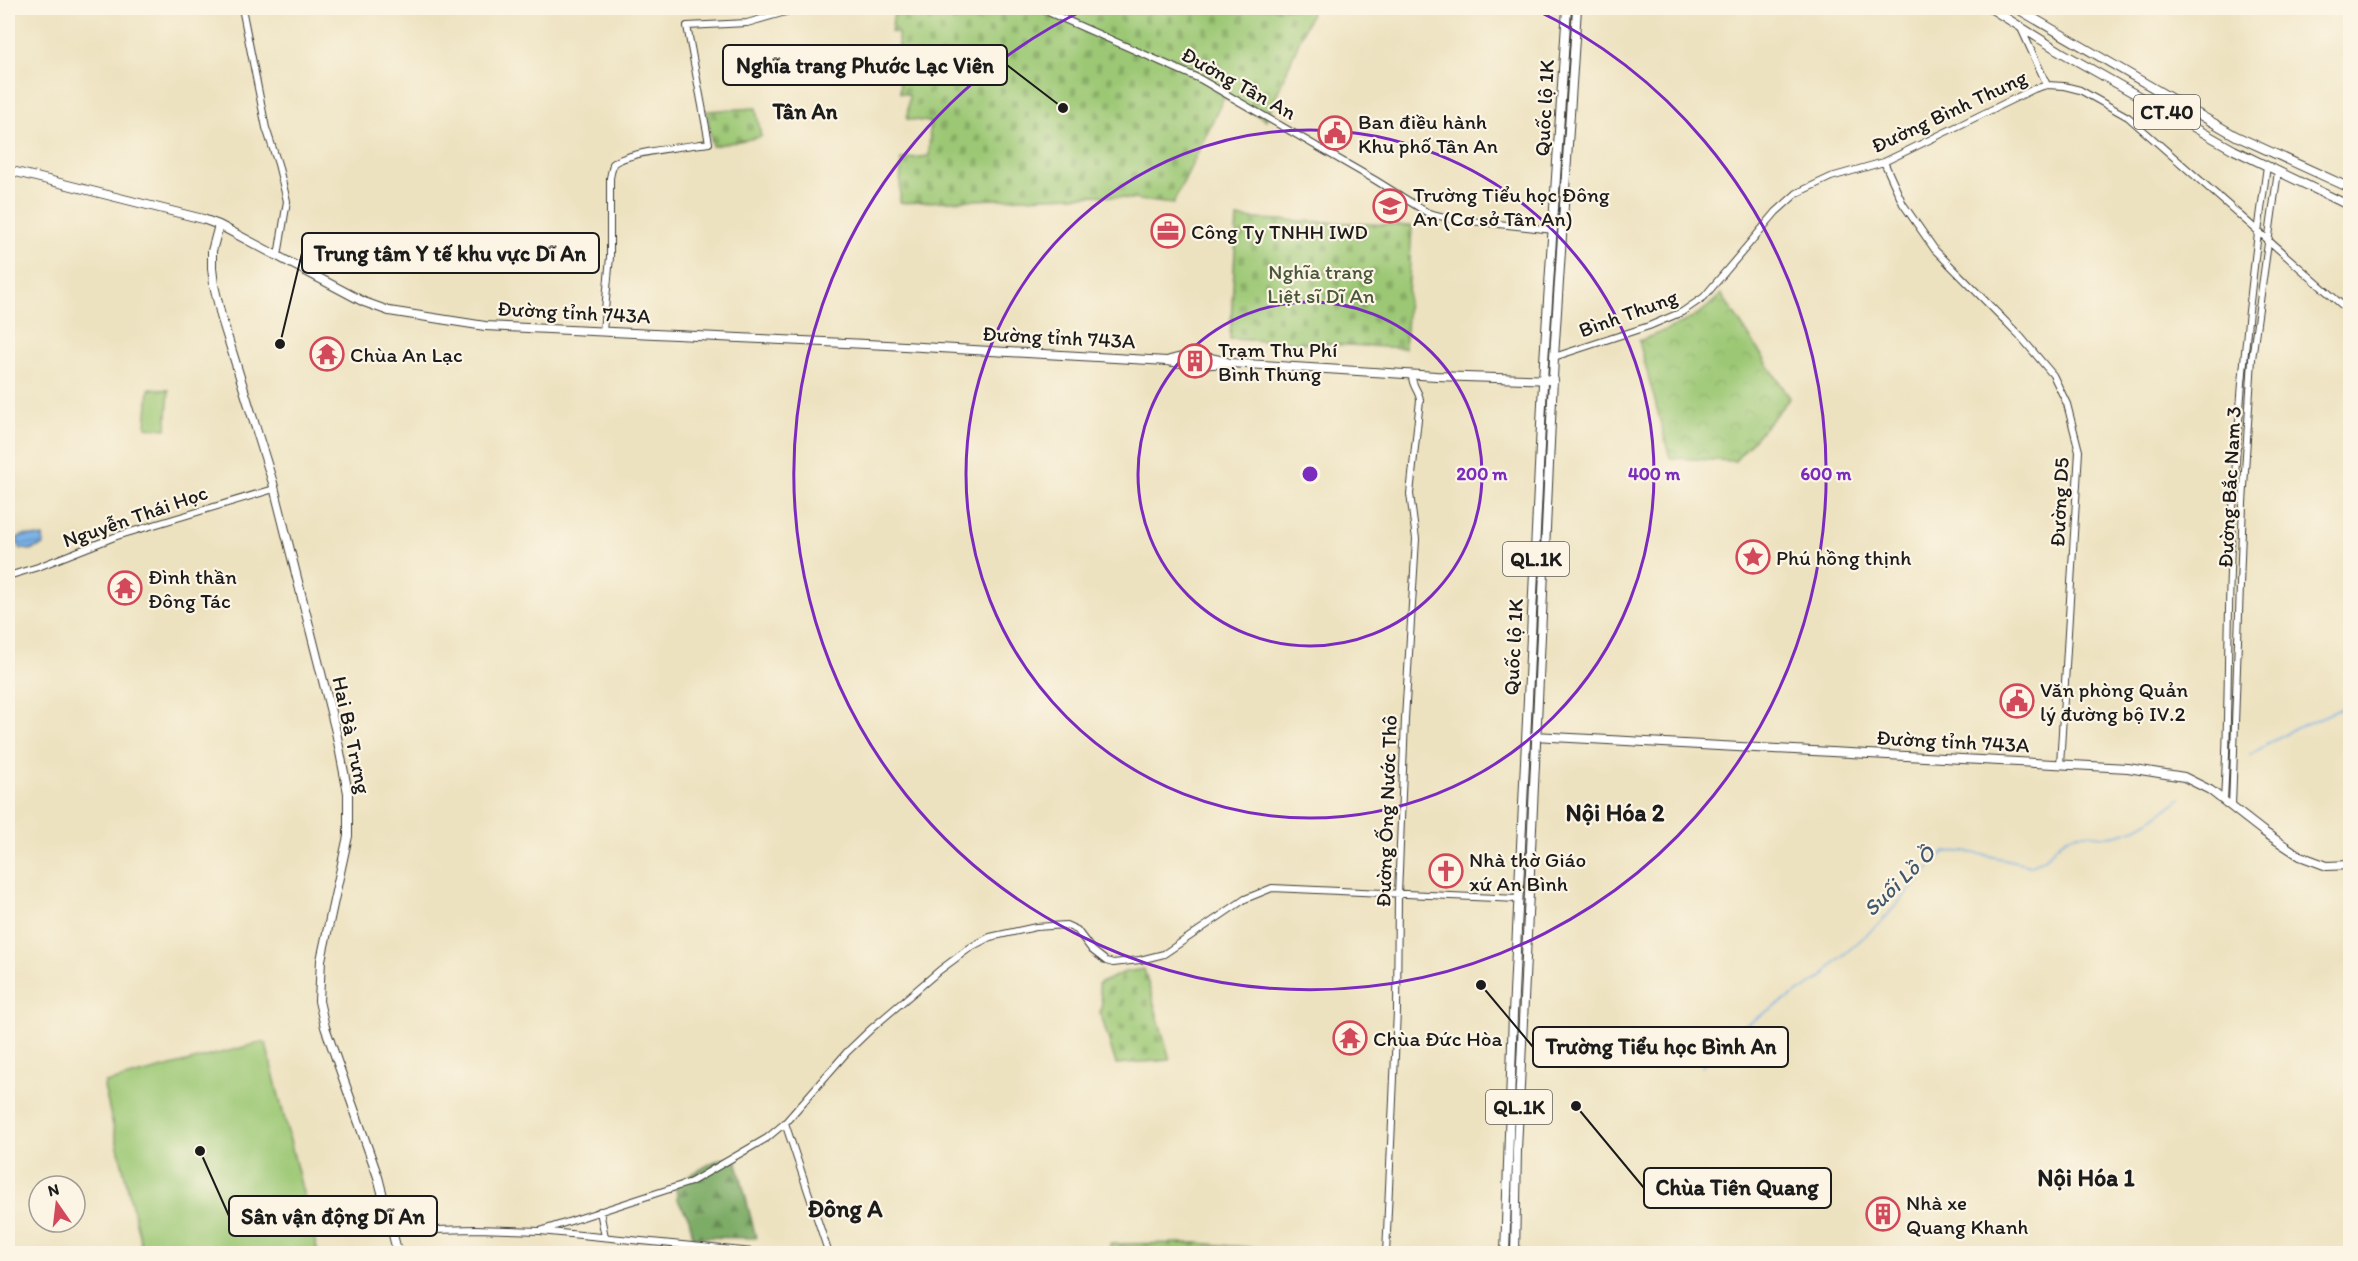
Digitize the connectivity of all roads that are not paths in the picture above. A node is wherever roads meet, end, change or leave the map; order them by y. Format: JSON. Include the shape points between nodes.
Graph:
{"nodes":[{"id":1,"x":242,"y":8,"type":"edge"},
{"id":2,"x":837,"y":8,"type":"edge"},
{"id":3,"x":886,"y":8,"type":"edge"},
{"id":4,"x":930,"y":8,"type":"edge"},
{"id":5,"x":1039,"y":8,"type":"edge"},
{"id":6,"x":1568,"y":8,"type":"edge"},
{"id":7,"x":1577,"y":8,"type":"edge"},
{"id":8,"x":1990,"y":8,"type":"edge"},
{"id":9,"x":2016,"y":8,"type":"edge"},
{"id":10,"x":2042,"y":23,"type":"junction"},
{"id":11,"x":2019,"y":26,"type":"junction"},
{"id":12,"x":2032,"y":34,"type":"junction"},
{"id":13,"x":2047,"y":85,"type":"junction"},
{"id":14,"x":1884,"y":162,"type":"junction"},
{"id":15,"x":2267,"y":166,"type":"junction"},
{"id":16,"x":8,"y":170,"type":"edge"},
{"id":17,"x":2278,"y":171,"type":"junction"},
{"id":18,"x":2350,"y":188,"type":"edge"},
{"id":19,"x":2350,"y":206,"type":"edge"},
{"id":20,"x":1778,"y":209,"type":"joint"},
{"id":21,"x":219,"y":225,"type":"junction"},
{"id":22,"x":1554,"y":230,"type":"junction"},
{"id":23,"x":1563,"y":231,"type":"junction"},
{"id":24,"x":2258,"y":232,"type":"junction"},
{"id":25,"x":2268,"y":241,"type":"junction"},
{"id":26,"x":278,"y":256,"type":"junction"},
{"id":27,"x":2350,"y":312,"type":"edge"},
{"id":28,"x":603,"y":331,"type":"junction"},
{"id":29,"x":1554,"y":357,"type":"junction"},
{"id":30,"x":1545,"y":362,"type":"junction"},
{"id":31,"x":1412,"y":374,"type":"junction"},
{"id":32,"x":1544,"y":379,"type":"junction"},
{"id":33,"x":1554,"y":380,"type":"junction"},
{"id":34,"x":274,"y":489,"type":"junction"},
{"id":35,"x":8,"y":576,"type":"edge"},
{"id":36,"x":1527,"y":736,"type":"junction"},
{"id":37,"x":1537,"y":737,"type":"junction"},
{"id":38,"x":2060,"y":765,"type":"junction"},
{"id":39,"x":2224,"y":800,"type":"junction"},
{"id":40,"x":2232,"y":806,"type":"junction"},
{"id":41,"x":2350,"y":865,"type":"edge"},
{"id":42,"x":1398,"y":895,"type":"junction"},
{"id":43,"x":1518,"y":899,"type":"junction"},
{"id":44,"x":1529,"y":899,"type":"junction"},
{"id":45,"x":785,"y":1123,"type":"junction"},
{"id":46,"x":600,"y":1211,"type":"junction"},
{"id":47,"x":394,"y":1231,"type":"junction"},
{"id":48,"x":540,"y":1231,"type":"junction"},
{"id":49,"x":605,"y":1237,"type":"junction"},
{"id":50,"x":1515,"y":1252,"type":"edge"},
{"id":51,"x":1505,"y":1253,"type":"edge"},
{"id":52,"x":398,"y":1254,"type":"edge"},
{"id":53,"x":774,"y":1254,"type":"edge"},
{"id":54,"x":829,"y":1254,"type":"edge"},
{"id":55,"x":1386,"y":1254,"type":"edge"}],
"edges":[{"from":1,"to":26,"type":"street","via":[[266,128],[287,201]]},
{"from":2,"to":28,"type":"street","via":[[789,11],[747,23],[687,26],[708,143],[634,156],[613,164]]},
{"from":3,"to":4,"type":"street"},
{"from":5,"to":22,"type":"street","name":"Đường Tân An","via":[[1200,79],[1428,213]]},
{"from":6,"to":22,"type":"main road","name":"Quốc lộ 1K","number":"QL.1K"},
{"from":7,"to":23,"type":"main road","name":"Quốc lộ 1K","number":"QL.1K"},
{"from":8,"to":11,"type":"main road","number":"CT.40"},
{"from":9,"to":10,"type":"main road","number":"CT.40"},
{"from":10,"to":12,"type":"main road"},
{"from":10,"to":18,"type":"main road","number":"CT.40","via":[[2236,136]]},
{"from":11,"to":12,"type":"main road","number":"CT.40"},
{"from":11,"to":13,"type":"street"},
{"from":12,"to":15,"type":"main road","number":"CT.40"},
{"from":13,"to":14,"type":"street","name":"Đường Bình Thung"},
{"from":13,"to":24,"type":"street","name":"Đường Bình Thung","via":[[2070,86],[2128,117]]},
{"from":14,"to":20,"type":"street","name":"Đường Bình Thung","via":[[1822,180]]},
{"from":14,"to":38,"type":"street","name":"Đường D5","via":[[1903,204],[1935,250],[2053,375],[2071,419],[2079,451]]},
{"from":15,"to":17,"type":"main road","number":"CT.40"},
{"from":15,"to":24,"type":"street","name":"Đường Bắc Nam 3"},
{"from":16,"to":21,"type":"main road","name":"Đường tỉnh 743A"},
{"from":17,"to":19,"type":"main road","number":"CT.40"},
{"from":17,"to":25,"type":"street","name":"Đường Bắc Nam 3"},
{"from":20,"to":29,"type":"street","name":"Bình Thung","via":[[1708,293],[1693,305],[1649,326]]},
{"from":21,"to":26,"type":"main road","name":"Đường tỉnh 743A"},
{"from":21,"to":34,"type":"main road","name":"Hai Bà Trưng","via":[[212,251],[214,285]]},
{"from":22,"to":23,"type":"main road"},
{"from":22,"to":30,"type":"main road","name":"Quốc lộ 1K","number":"QL.1K"},
{"from":23,"to":29,"type":"main road","name":"Quốc lộ 1K","number":"QL.1K"},
{"from":24,"to":25,"type":"street","name":"Đường Bình Thung"},
{"from":24,"to":39,"type":"street","name":"Đường Bắc Nam 3","via":[[2246,327],[2231,539]]},
{"from":25,"to":27,"type":"street","name":"Đường Bình Thung"},
{"from":25,"to":40,"type":"street","name":"Đường Bắc Nam 3","via":[[2252,359]]},
{"from":26,"to":28,"type":"main road","name":"Đường tỉnh 743A","via":[[364,302],[389,311],[485,326]]},
{"from":28,"to":31,"type":"main road","name":"Đường tỉnh 743A"},
{"from":29,"to":30,"type":"main road"},
{"from":29,"to":33,"type":"main road","name":"Quốc lộ 1K","number":"QL.1K"},
{"from":30,"to":32,"type":"main road","name":"Quốc lộ 1K","number":"QL.1K"},
{"from":31,"to":32,"type":"main road","name":"Đường tỉnh 743A"},
{"from":31,"to":42,"type":"street","name":"Đường Ống Nước Thô","via":[[1412,385],[1420,400],[1410,494],[1416,539]]},
{"from":32,"to":33,"type":"main road","name":"Đường tỉnh 743A"},
{"from":32,"to":36,"type":"main road","name":"Quốc lộ 1K","number":"QL.1K"},
{"from":33,"to":37,"type":"main road","name":"Quốc lộ 1K","number":"QL.1K"},
{"from":34,"to":35,"type":"street","name":"Nguyễn Thái Học","via":[[117,536]]},
{"from":34,"to":47,"type":"main road","name":"Hai Bà Trưng","via":[[336,732],[349,801],[348,836],[324,944],[320,1001],[325,1027]]},
{"from":36,"to":37,"type":"main road","name":"Đường tỉnh 743A"},
{"from":36,"to":43,"type":"main road","name":"Quốc lộ 1K","number":"QL.1K"},
{"from":37,"to":38,"type":"main road","name":"Đường tỉnh 743A"},
{"from":37,"to":44,"type":"main road","name":"Quốc lộ 1K","number":"QL.1K"},
{"from":38,"to":39,"type":"main road","name":"Đường tỉnh 743A","via":[[2171,774],[2184,777]]},
{"from":39,"to":40,"type":"main road","name":"Đường tỉnh 743A"},
{"from":40,"to":41,"type":"main road","name":"Đường tỉnh 743A","via":[[2307,859],[2331,867]]},
{"from":42,"to":43,"type":"street"},
{"from":42,"to":45,"type":"street","via":[[1272,888],[1245,899],[1164,954],[1124,963],[1098,957],[1080,933],[1066,925],[1036,927],[990,938],[940,970],[872,1028]]},
{"from":42,"to":55,"type":"street","name":"Đường Ống Nước Thô"},
{"from":43,"to":44,"type":"main road"},
{"from":43,"to":51,"type":"main road","name":"Quốc lộ 1K","number":"QL.1K"},
{"from":44,"to":50,"type":"main road","name":"Quốc lộ 1K","number":"QL.1K"},
{"from":45,"to":46,"type":"street","via":[[767,1138],[691,1182]]},
{"from":45,"to":54,"type":"street"},
{"from":46,"to":48,"type":"street"},
{"from":46,"to":49,"type":"street"},
{"from":47,"to":48,"type":"street"},
{"from":47,"to":52,"type":"main road","name":"Hai Bà Trưng"},
{"from":48,"to":49,"type":"street"},
{"from":49,"to":53,"type":"street"},
{"from":50,"to":51,"type":"main road"}]}
